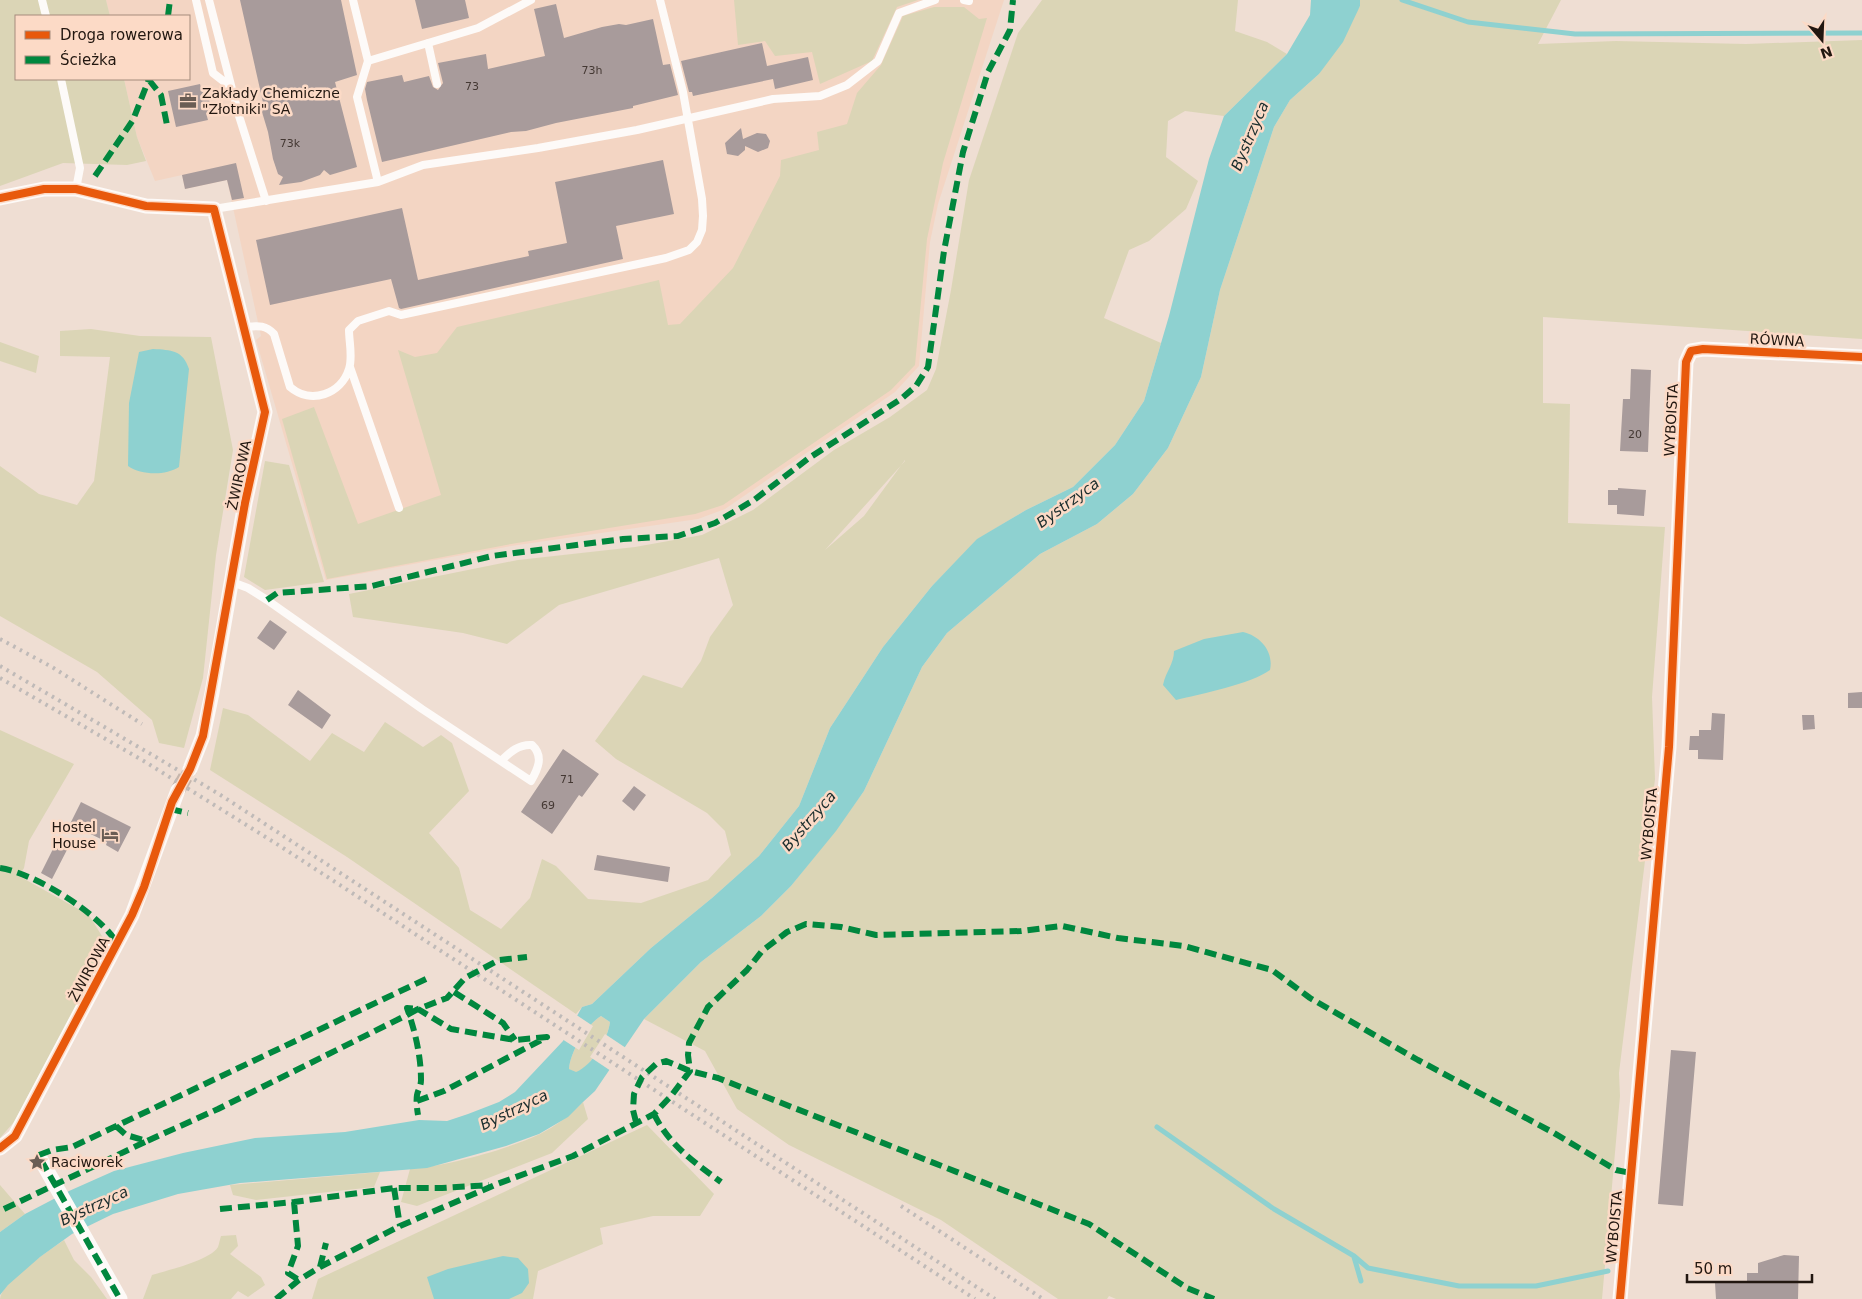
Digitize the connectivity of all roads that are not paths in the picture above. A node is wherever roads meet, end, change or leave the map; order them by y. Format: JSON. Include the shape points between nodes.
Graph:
{"nodes":[{"id":1,"x":42,"y":0,"type":"edge"},
{"id":2,"x":196,"y":0,"type":"edge"},
{"id":3,"x":209,"y":0,"type":"edge"},
{"id":4,"x":353,"y":0,"type":"edge"},
{"id":5,"x":531,"y":0,"type":"edge"},
{"id":6,"x":660,"y":0,"type":"edge"},
{"id":7,"x":935,"y":0,"type":"edge"},
{"id":8,"x":46,"y":15,"type":"edge"},
{"id":9,"x":428,"y":43,"type":"junction"},
{"id":10,"x":368,"y":61,"type":"junction"},
{"id":11,"x":62,"y":80,"type":"edge"},
{"id":12,"x":436,"y":84,"type":"dead end"},
{"id":13,"x":231,"y":87,"type":"junction"},
{"id":14,"x":688,"y":119,"type":"junction"},
{"id":15,"x":378,"y":182,"type":"junction"},
{"id":16,"x":76,"y":189,"type":"junction"},
{"id":17,"x":0,"y":198,"type":"edge"},
{"id":18,"x":266,"y":201,"type":"junction"},
{"id":19,"x":214,"y":209,"type":"junction"},
{"id":20,"x":244,"y":328,"type":"junction"},
{"id":21,"x":1692,"y":350,"type":"joint"},
{"id":22,"x":1862,"y":357,"type":"edge"},
{"id":23,"x":350,"y":367,"type":"junction"},
{"id":24,"x":399,"y":508,"type":"dead end"},
{"id":25,"x":232,"y":582,"type":"junction"},
{"id":26,"x":500,"y":761,"type":"junction"},
{"id":27,"x":190,"y":769,"type":"tunnel mouth"},
{"id":28,"x":178,"y":790,"type":"tunnel mouth"},
{"id":29,"x":0,"y":1148,"type":"edge"},
{"id":30,"x":41,"y":1160,"type":"dead end"},
{"id":31,"x":120,"y":1299,"type":"edge"},
{"id":32,"x":1620,"y":1299,"type":"edge"}],
"edges":[{"from":1,"to":8,"type":"lane"},
{"from":2,"to":13,"type":"lane","via":[[212,73]]},
{"from":3,"to":13,"type":"lane"},
{"from":4,"to":10,"type":"lane"},
{"from":5,"to":9,"type":"lane","via":[[478,28]]},
{"from":6,"to":14,"type":"lane"},
{"from":7,"to":14,"type":"lane","via":[[899,13],[878,61],[847,85],[820,96],[773,99]]},
{"from":9,"to":10,"type":"lane"},
{"from":9,"to":12,"type":"lane"},
{"from":10,"to":15,"type":"lane","via":[[357,96]]},
{"from":11,"to":16,"type":"lane","via":[[80,168]]},
{"from":13,"to":18,"type":"lane"},
{"from":14,"to":15,"type":"lane","via":[[547,147],[423,165]]},
{"from":14,"to":23,"type":"lane","via":[[703,216],[702,230],[689,250],[497,296],[402,315],[389,311],[358,321],[349,330]]},
{"from":15,"to":18,"type":"lane"},
{"from":16,"to":17,"type":"street","via":[[44,189]]},
{"from":16,"to":19,"type":"street","via":[[146,206]]},
{"from":18,"to":19,"type":"lane"},
{"from":19,"to":20,"type":"street","name":"ŻWIROWA"},
{"from":20,"to":23,"type":"lane","via":[[268,327],[274,334],[290,388],[304,396],[332,391],[346,377]]},
{"from":20,"to":25,"type":"street","name":"ŻWIROWA","via":[[265,412]]},
{"from":21,"to":22,"type":"street","name":"RÓWNA"},
{"from":21,"to":32,"type":"street","name":"WYBOISTA","via":[[1686,362],[1669,747]]},
{"from":23,"to":24,"type":"lane"},
{"from":25,"to":26,"type":"lane","via":[[267,600]]},
{"from":25,"to":27,"type":"street","name":"ŻWIROWA","via":[[203,736]]},
{"from":26,"to":26,"type":"lane","via":[[531,781],[540,759],[538,750],[525,744]]},
{"from":28,"to":29,"type":"street","name":"ŻWIROWA","via":[[132,915],[14,1136]]},
{"from":30,"to":31,"type":"street"}]}
